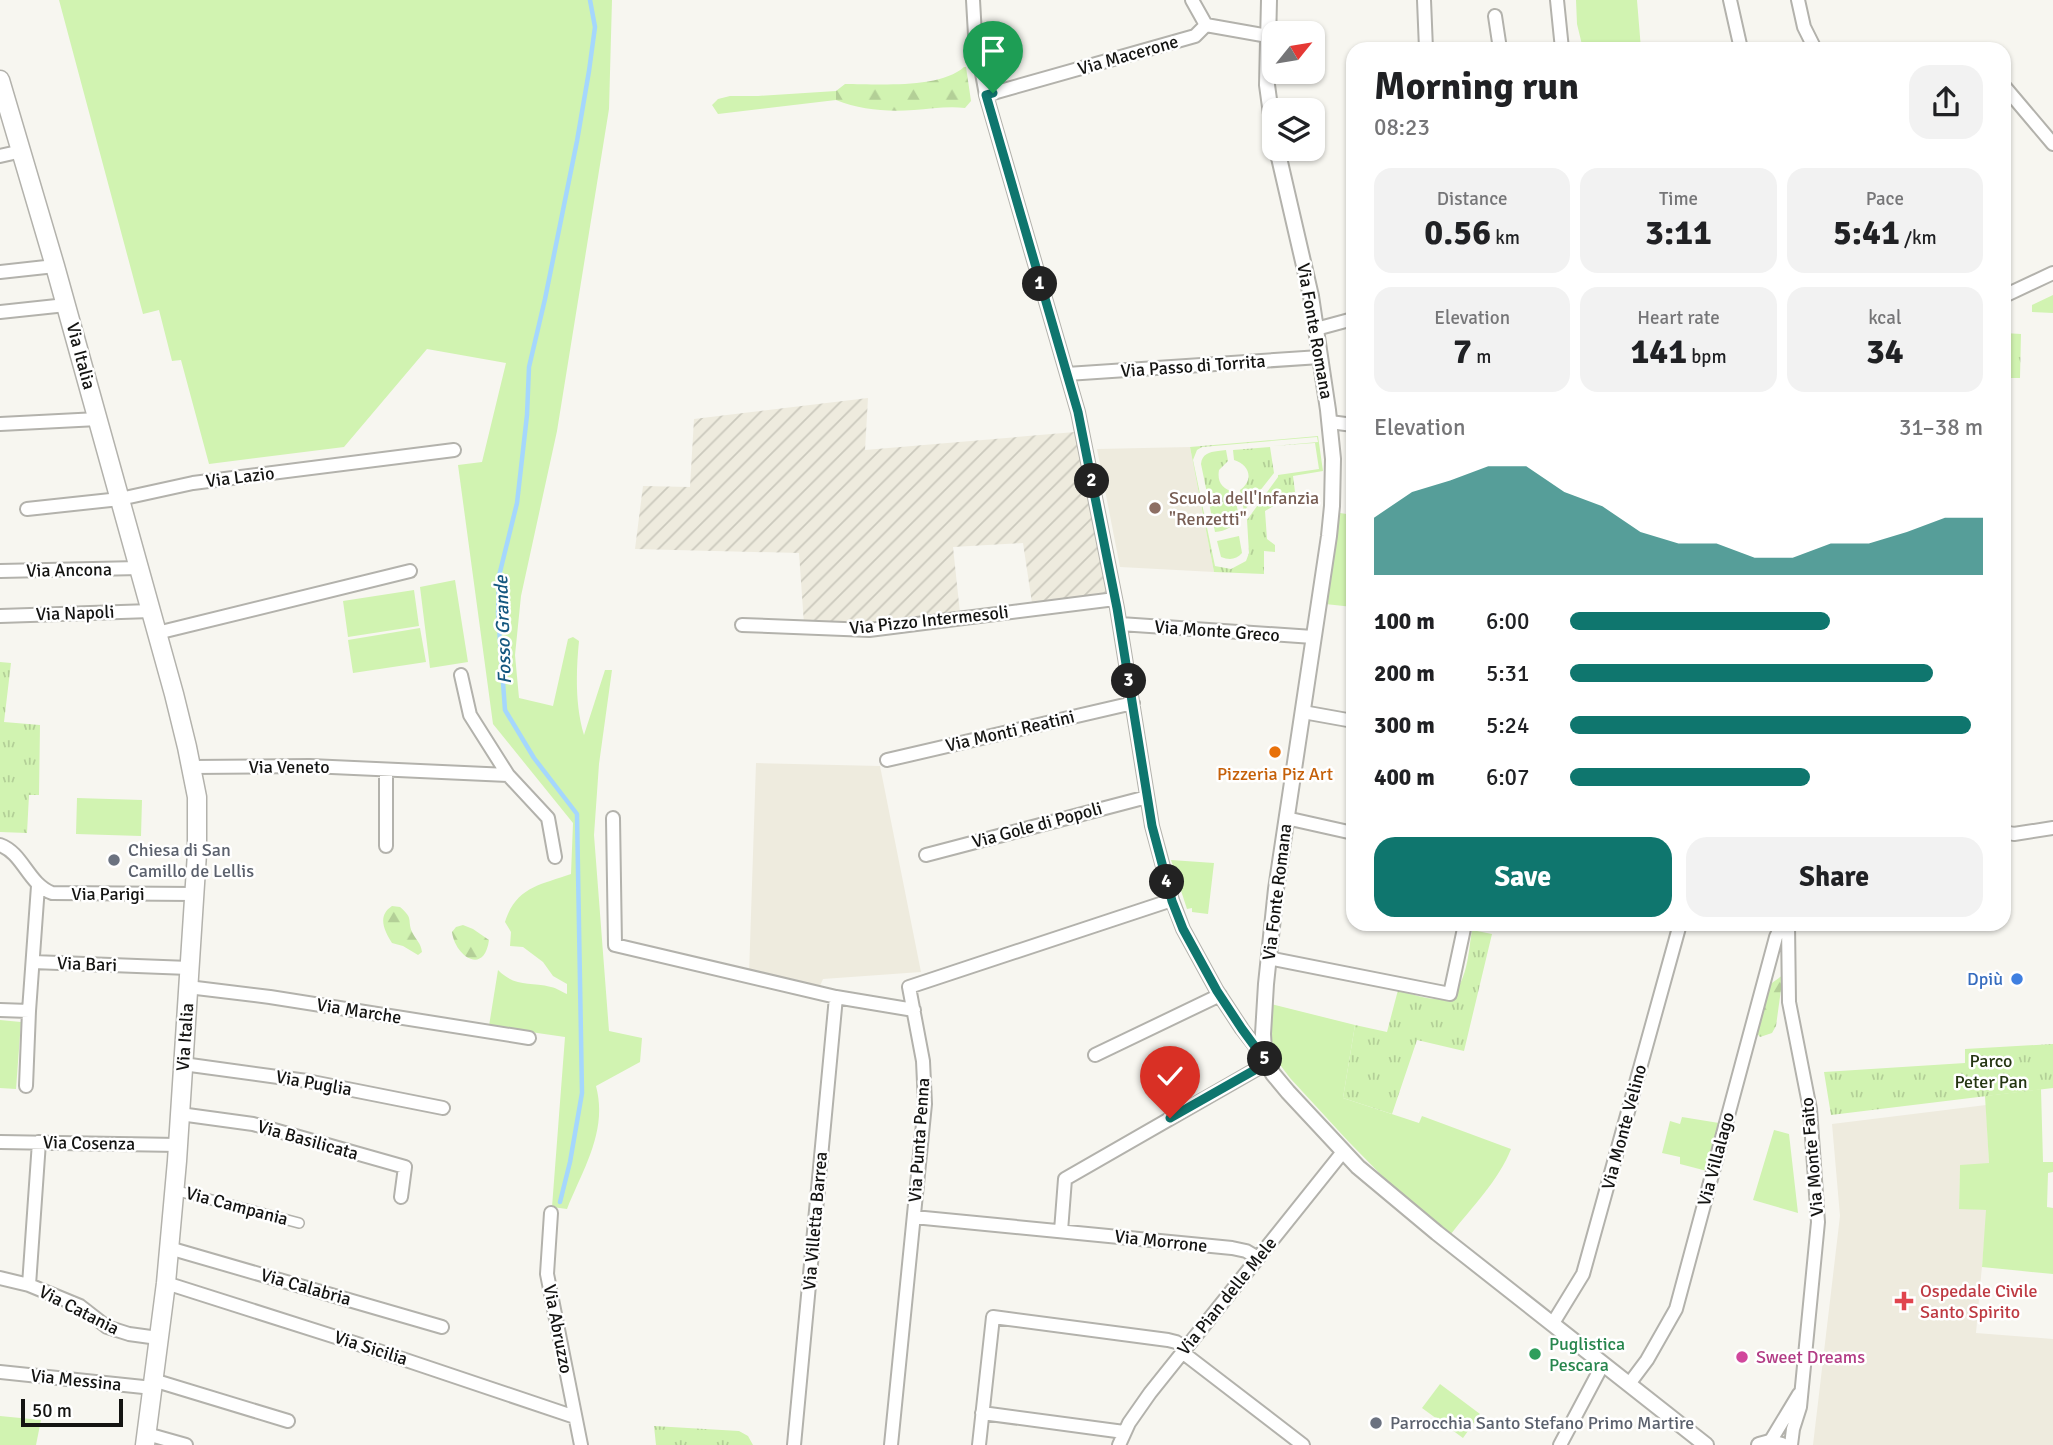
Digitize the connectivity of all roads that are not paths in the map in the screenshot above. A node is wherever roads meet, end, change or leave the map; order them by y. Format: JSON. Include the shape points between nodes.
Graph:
{"nodes":[{"id":1,"x":973,"y":0,"type":"edge"},
{"id":2,"x":1192,"y":0,"type":"edge"},
{"id":3,"x":1269,"y":0,"type":"edge"},
{"id":4,"x":1424,"y":0,"type":"edge"},
{"id":5,"x":1557,"y":0,"type":"edge"},
{"id":6,"x":1730,"y":0,"type":"edge"},
{"id":7,"x":1798,"y":0,"type":"edge"},
{"id":8,"x":1495,"y":16,"type":"dead end"},
{"id":9,"x":1268,"y":21,"type":"edge"},
{"id":10,"x":1206,"y":25,"type":"junction"},
{"id":11,"x":1262,"y":35,"type":"edge"},
{"id":12,"x":1426,"y":42,"type":"edge"},
{"id":13,"x":1499,"y":42,"type":"edge"},
{"id":14,"x":1561,"y":42,"type":"edge"},
{"id":15,"x":1739,"y":42,"type":"edge"},
{"id":16,"x":1812,"y":42,"type":"edge"},
{"id":17,"x":0,"y":80,"type":"edge"},
{"id":18,"x":986,"y":95,"type":"junction"},
{"id":19,"x":2011,"y":104,"type":"edge"},
{"id":20,"x":2053,"y":144,"type":"edge"},
{"id":21,"x":22,"y":151,"type":"junction"},
{"id":22,"x":0,"y":156,"type":"edge"},
{"id":23,"x":1280,"y":161,"type":"edge"},
{"id":24,"x":55,"y":266,"type":"junction"},
{"id":25,"x":0,"y":272,"type":"edge"},
{"id":26,"x":2053,"y":273,"type":"edge"},
{"id":27,"x":2011,"y":293,"type":"edge"},
{"id":28,"x":66,"y":305,"type":"junction"},
{"id":29,"x":0,"y":312,"type":"edge"},
{"id":30,"x":1346,"y":322,"type":"edge"},
{"id":31,"x":1316,"y":329,"type":"junction"},
{"id":32,"x":1320,"y":357,"type":"junction"},
{"id":33,"x":1067,"y":374,"type":"junction"},
{"id":34,"x":98,"y":418,"type":"junction"},
{"id":35,"x":1330,"y":422,"type":"junction"},
{"id":36,"x":0,"y":424,"type":"edge"},
{"id":37,"x":1346,"y":424,"type":"edge"},
{"id":38,"x":454,"y":450,"type":"dead end"},
{"id":39,"x":120,"y":499,"type":"junction"},
{"id":40,"x":27,"y":509,"type":"dead end"},
{"id":41,"x":139,"y":568,"type":"junction"},
{"id":42,"x":0,"y":571,"type":"edge"},
{"id":43,"x":410,"y":571,"type":"dead end"},
{"id":44,"x":1115,"y":599,"type":"junction"},
{"id":45,"x":150,"y":611,"type":"junction"},
{"id":46,"x":0,"y":615,"type":"edge"},
{"id":47,"x":1120,"y":624,"type":"junction"},
{"id":48,"x":742,"y":625,"type":"dead end"},
{"id":49,"x":156,"y":633,"type":"junction"},
{"id":50,"x":1314,"y":637,"type":"junction"},
{"id":51,"x":461,"y":675,"type":"dead end"},
{"id":52,"x":1133,"y":703,"type":"junction"},
{"id":53,"x":1303,"y":712,"type":"junction"},
{"id":54,"x":1346,"y":720,"type":"edge"},
{"id":55,"x":887,"y":760,"type":"dead end"},
{"id":56,"x":191,"y":767,"type":"junction"},
{"id":57,"x":386,"y":769,"type":"junction"},
{"id":58,"x":508,"y":775,"type":"junction"},
{"id":59,"x":1147,"y":796,"type":"junction"},
{"id":60,"x":613,"y":818,"type":"dead end"},
{"id":61,"x":1286,"y":818,"type":"junction"},
{"id":62,"x":2053,"y":828,"type":"edge"},
{"id":63,"x":1346,"y":831,"type":"edge"},
{"id":64,"x":2011,"y":833,"type":"edge"},
{"id":65,"x":0,"y":845,"type":"edge"},
{"id":66,"x":386,"y":846,"type":"dead end"},
{"id":67,"x":926,"y":855,"type":"dead end"},
{"id":68,"x":555,"y":857,"type":"dead end"},
{"id":69,"x":38,"y":886,"type":"junction"},
{"id":70,"x":195,"y":894,"type":"junction"},
{"id":71,"x":1172,"y":901,"type":"junction"},
{"id":72,"x":1463,"y":931,"type":"edge"},
{"id":73,"x":1678,"y":931,"type":"edge"},
{"id":74,"x":1780,"y":931,"type":"edge"},
{"id":75,"x":1788,"y":931,"type":"edge"},
{"id":76,"x":1268,"y":958,"type":"junction"},
{"id":77,"x":33,"y":962,"type":"junction"},
{"id":78,"x":189,"y":968,"type":"junction"},
{"id":79,"x":188,"y":987,"type":"junction"},
{"id":80,"x":1220,"y":995,"type":"junction"},
{"id":81,"x":836,"y":997,"type":"junction"},
{"id":82,"x":0,"y":1010,"type":"edge"},
{"id":83,"x":914,"y":1010,"type":"junction"},
{"id":84,"x":29,"y":1011,"type":"junction"},
{"id":85,"x":1242,"y":1029,"type":"junction"},
{"id":86,"x":1263,"y":1034,"type":"junction"},
{"id":87,"x":529,"y":1038,"type":"dead end"},
{"id":88,"x":1095,"y":1055,"type":"dead end"},
{"id":89,"x":1266,"y":1061,"type":"junction"},
{"id":90,"x":183,"y":1064,"type":"junction"},
{"id":91,"x":26,"y":1086,"type":"dead end"},
{"id":92,"x":443,"y":1108,"type":"dead end"},
{"id":93,"x":180,"y":1114,"type":"junction"},
{"id":94,"x":0,"y":1142,"type":"edge"},
{"id":95,"x":39,"y":1142,"type":"junction"},
{"id":96,"x":178,"y":1145,"type":"junction"},
{"id":97,"x":1342,"y":1153,"type":"junction"},
{"id":98,"x":174,"y":1190,"type":"junction"},
{"id":99,"x":401,"y":1197,"type":"dead end"},
{"id":100,"x":551,"y":1213,"type":"dead end"},
{"id":101,"x":914,"y":1217,"type":"junction"},
{"id":102,"x":299,"y":1223,"type":"dead end"},
{"id":103,"x":1061,"y":1231,"type":"junction"},
{"id":104,"x":169,"y":1248,"type":"junction"},
{"id":105,"x":1258,"y":1258,"type":"junction"},
{"id":106,"x":0,"y":1278,"type":"edge"},
{"id":107,"x":166,"y":1283,"type":"junction"},
{"id":108,"x":29,"y":1285,"type":"junction"},
{"id":109,"x":1553,"y":1323,"type":"junction"},
{"id":110,"x":442,"y":1327,"type":"dead end"},
{"id":111,"x":158,"y":1338,"type":"junction"},
{"id":112,"x":1184,"y":1350,"type":"junction"},
{"id":113,"x":1603,"y":1363,"type":"junction"},
{"id":114,"x":0,"y":1372,"type":"edge"},
{"id":115,"x":153,"y":1384,"type":"junction"},
{"id":116,"x":1629,"y":1384,"type":"junction"},
{"id":117,"x":1801,"y":1391,"type":"junction"},
{"id":118,"x":982,"y":1413,"type":"junction"},
{"id":119,"x":575,"y":1417,"type":"junction"},
{"id":120,"x":288,"y":1421,"type":"dead end"},
{"id":121,"x":146,"y":1439,"type":"edge"},
{"id":122,"x":1122,"y":1439,"type":"edge"},
{"id":123,"x":1770,"y":1444,"type":"edge"},
{"id":124,"x":186,"y":1445,"type":"edge"},
{"id":125,"x":582,"y":1445,"type":"edge"},
{"id":126,"x":794,"y":1445,"type":"edge"},
{"id":127,"x":891,"y":1445,"type":"edge"},
{"id":128,"x":979,"y":1445,"type":"edge"},
{"id":129,"x":1303,"y":1445,"type":"edge"},
{"id":130,"x":1560,"y":1445,"type":"edge"},
{"id":131,"x":1706,"y":1445,"type":"edge"},
{"id":132,"x":1791,"y":1445,"type":"edge"}],
"edges":[{"from":1,"to":18,"type":"street"},
{"from":2,"to":10,"type":"street"},
{"from":3,"to":9,"type":"street"},
{"from":4,"to":12,"type":"street"},
{"from":5,"to":14,"type":"street"},
{"from":6,"to":15,"type":"street"},
{"from":7,"to":16,"type":"street"},
{"from":8,"to":13,"type":"street"},
{"from":10,"to":11,"type":"street"},
{"from":10,"to":18,"type":"street","name":"Via Macerone","via":[[1195,36]]},
{"from":17,"to":21,"type":"main road","name":"Via Italia"},
{"from":18,"to":33,"type":"street"},
{"from":19,"to":20,"type":"street"},
{"from":21,"to":22,"type":"street"},
{"from":21,"to":24,"type":"main road","name":"Via Italia"},
{"from":23,"to":31,"type":"street","name":"Via Fonte Romana"},
{"from":24,"to":25,"type":"street"},
{"from":24,"to":28,"type":"main road","name":"Via Italia"},
{"from":26,"to":27,"type":"street"},
{"from":28,"to":29,"type":"street"},
{"from":28,"to":34,"type":"main road","name":"Via Italia"},
{"from":30,"to":31,"type":"street"},
{"from":31,"to":32,"type":"street","name":"Via Fonte Romana"},
{"from":32,"to":33,"type":"street","name":"Via Passo di Torrita"},
{"from":32,"to":35,"type":"street","name":"Via Fonte Romana"},
{"from":33,"to":44,"type":"street"},
{"from":34,"to":36,"type":"street"},
{"from":34,"to":39,"type":"main road","name":"Via Italia"},
{"from":35,"to":37,"type":"street"},
{"from":35,"to":50,"type":"street","name":"Via Fonte Romana","via":[[1332,506]]},
{"from":38,"to":39,"type":"street","name":"Via Lazio","via":[[193,483]]},
{"from":39,"to":40,"type":"street","name":"Via Lazio"},
{"from":39,"to":41,"type":"main road","name":"Via Italia"},
{"from":41,"to":42,"type":"street","name":"Via Ancona"},
{"from":41,"to":45,"type":"main road","name":"Via Italia"},
{"from":43,"to":49,"type":"street"},
{"from":44,"to":47,"type":"street"},
{"from":44,"to":48,"type":"street","name":"Via Pizzo Intermesoli","via":[[869,630]]},
{"from":45,"to":46,"type":"street","name":"Via Napoli"},
{"from":45,"to":49,"type":"main road","name":"Via Italia"},
{"from":47,"to":50,"type":"street","name":"Via Monte Greco"},
{"from":47,"to":52,"type":"street"},
{"from":49,"to":56,"type":"main road","name":"Via Italia"},
{"from":50,"to":53,"type":"street","name":"Via Fonte Romana"},
{"from":51,"to":58,"type":"street","via":[[470,715]]},
{"from":52,"to":55,"type":"street","name":"Via Monti Reatini"},
{"from":52,"to":59,"type":"street"},
{"from":53,"to":54,"type":"street"},
{"from":53,"to":61,"type":"street","name":"Via Fonte Romana"},
{"from":56,"to":57,"type":"street","name":"Via Veneto"},
{"from":56,"to":70,"type":"main road","name":"Via Italia","via":[[198,824]]},
{"from":57,"to":58,"type":"street","name":"Via Veneto"},
{"from":57,"to":66,"type":"street"},
{"from":58,"to":68,"type":"street","via":[[548,818]]},
{"from":59,"to":67,"type":"street","name":"Via Gole di Popoli"},
{"from":59,"to":71,"type":"street"},
{"from":60,"to":81,"type":"street","via":[[615,945]]},
{"from":61,"to":63,"type":"street"},
{"from":61,"to":76,"type":"street","name":"Via Fonte Romana"},
{"from":62,"to":64,"type":"street"},
{"from":65,"to":69,"type":"street","via":[[12,852]]},
{"from":69,"to":70,"type":"street","name":"Via Parigi","via":[[67,894]]},
{"from":69,"to":77,"type":"street"},
{"from":70,"to":78,"type":"main road","name":"Via Italia"},
{"from":71,"to":80,"type":"street"},
{"from":71,"to":83,"type":"street","name":"Via Punta Penna","via":[[909,987]]},
{"from":72,"to":76,"type":"street","via":[[1450,993]]},
{"from":73,"to":109,"type":"street","name":"Via Monte Velino","via":[[1583,1275]]},
{"from":74,"to":116,"type":"street","name":"Via Villalago","via":[[1676,1308]]},
{"from":75,"to":117,"type":"street","name":"Via Monte Faito","via":[[1788,1002],[1810,1109],[1818,1222]]},
{"from":76,"to":86,"type":"street","name":"Via Fonte Romana"},
{"from":77,"to":78,"type":"street","name":"Via Bari"},
{"from":77,"to":84,"type":"street","name":"Via Bari"},
{"from":78,"to":79,"type":"main road","name":"Via Italia"},
{"from":79,"to":87,"type":"street","name":"Via Marche"},
{"from":79,"to":90,"type":"main road","name":"Via Italia"},
{"from":80,"to":85,"type":"street"},
{"from":80,"to":88,"type":"street"},
{"from":81,"to":83,"type":"street"},
{"from":81,"to":126,"type":"street","name":"Via Villetta Barrea"},
{"from":82,"to":84,"type":"street"},
{"from":83,"to":101,"type":"street","name":"Via Punta Penna","via":[[925,1104]]},
{"from":84,"to":91,"type":"street","name":"Via Bari"},
{"from":85,"to":86,"type":"street"},
{"from":85,"to":89,"type":"street"},
{"from":86,"to":89,"type":"street","name":"Via Fonte Romana"},
{"from":89,"to":97,"type":"street"},
{"from":89,"to":103,"type":"street","via":[[1065,1179]]},
{"from":90,"to":92,"type":"street","name":"Via Puglia","via":[[307,1080]]},
{"from":90,"to":93,"type":"main road","name":"Via Italia"},
{"from":93,"to":96,"type":"main road","name":"Via Italia"},
{"from":93,"to":99,"type":"street","name":"Via Basilicata","via":[[253,1124],[405,1167]]},
{"from":94,"to":95,"type":"street","name":"Via Cosenza"},
{"from":95,"to":96,"type":"street","name":"Via Cosenza"},
{"from":95,"to":108,"type":"street"},
{"from":96,"to":98,"type":"main road","name":"Via Italia"},
{"from":97,"to":105,"type":"street","name":"Via Pian delle Mele"},
{"from":97,"to":109,"type":"street"},
{"from":98,"to":102,"type":"street","name":"Via Campania"},
{"from":98,"to":104,"type":"main road","name":"Via Italia"},
{"from":100,"to":119,"type":"street","name":"Via Abruzzo","via":[[547,1274]]},
{"from":101,"to":103,"type":"street","name":"Via Morrone"},
{"from":101,"to":127,"type":"street","name":"Via Punta Penna"},
{"from":103,"to":105,"type":"street","name":"Via Morrone","via":[[1241,1249]]},
{"from":104,"to":107,"type":"main road","name":"Via Italia"},
{"from":104,"to":110,"type":"street","name":"Via Calabria"},
{"from":105,"to":112,"type":"street","name":"Via Pian delle Mele"},
{"from":106,"to":108,"type":"street","name":"Via Catania"},
{"from":107,"to":111,"type":"main road","name":"Via Italia"},
{"from":107,"to":119,"type":"street","name":"Via Sicilia"},
{"from":108,"to":111,"type":"street","name":"Via Catania","via":[[80,1307],[107,1327]]},
{"from":109,"to":113,"type":"street"},
{"from":111,"to":115,"type":"main road","name":"Via Italia"},
{"from":112,"to":118,"type":"street","via":[[1173,1341],[993,1317]]},
{"from":112,"to":122,"type":"street","name":"Via Pian delle Mele","via":[[1138,1409]]},
{"from":112,"to":129,"type":"street"},
{"from":113,"to":116,"type":"street"},
{"from":113,"to":130,"type":"street"},
{"from":114,"to":115,"type":"street","name":"Via Messina"},
{"from":115,"to":120,"type":"street","name":"Via Messina"},
{"from":115,"to":121,"type":"main road","name":"Via Italia"},
{"from":116,"to":131,"type":"street"},
{"from":117,"to":123,"type":"street","name":"Via Monte Faito"},
{"from":117,"to":132,"type":"street","name":"Via Monte Faito"},
{"from":118,"to":122,"type":"street"},
{"from":118,"to":128,"type":"street"},
{"from":119,"to":125,"type":"street","name":"Via Abruzzo"},
{"from":121,"to":124,"type":"street"}]}
